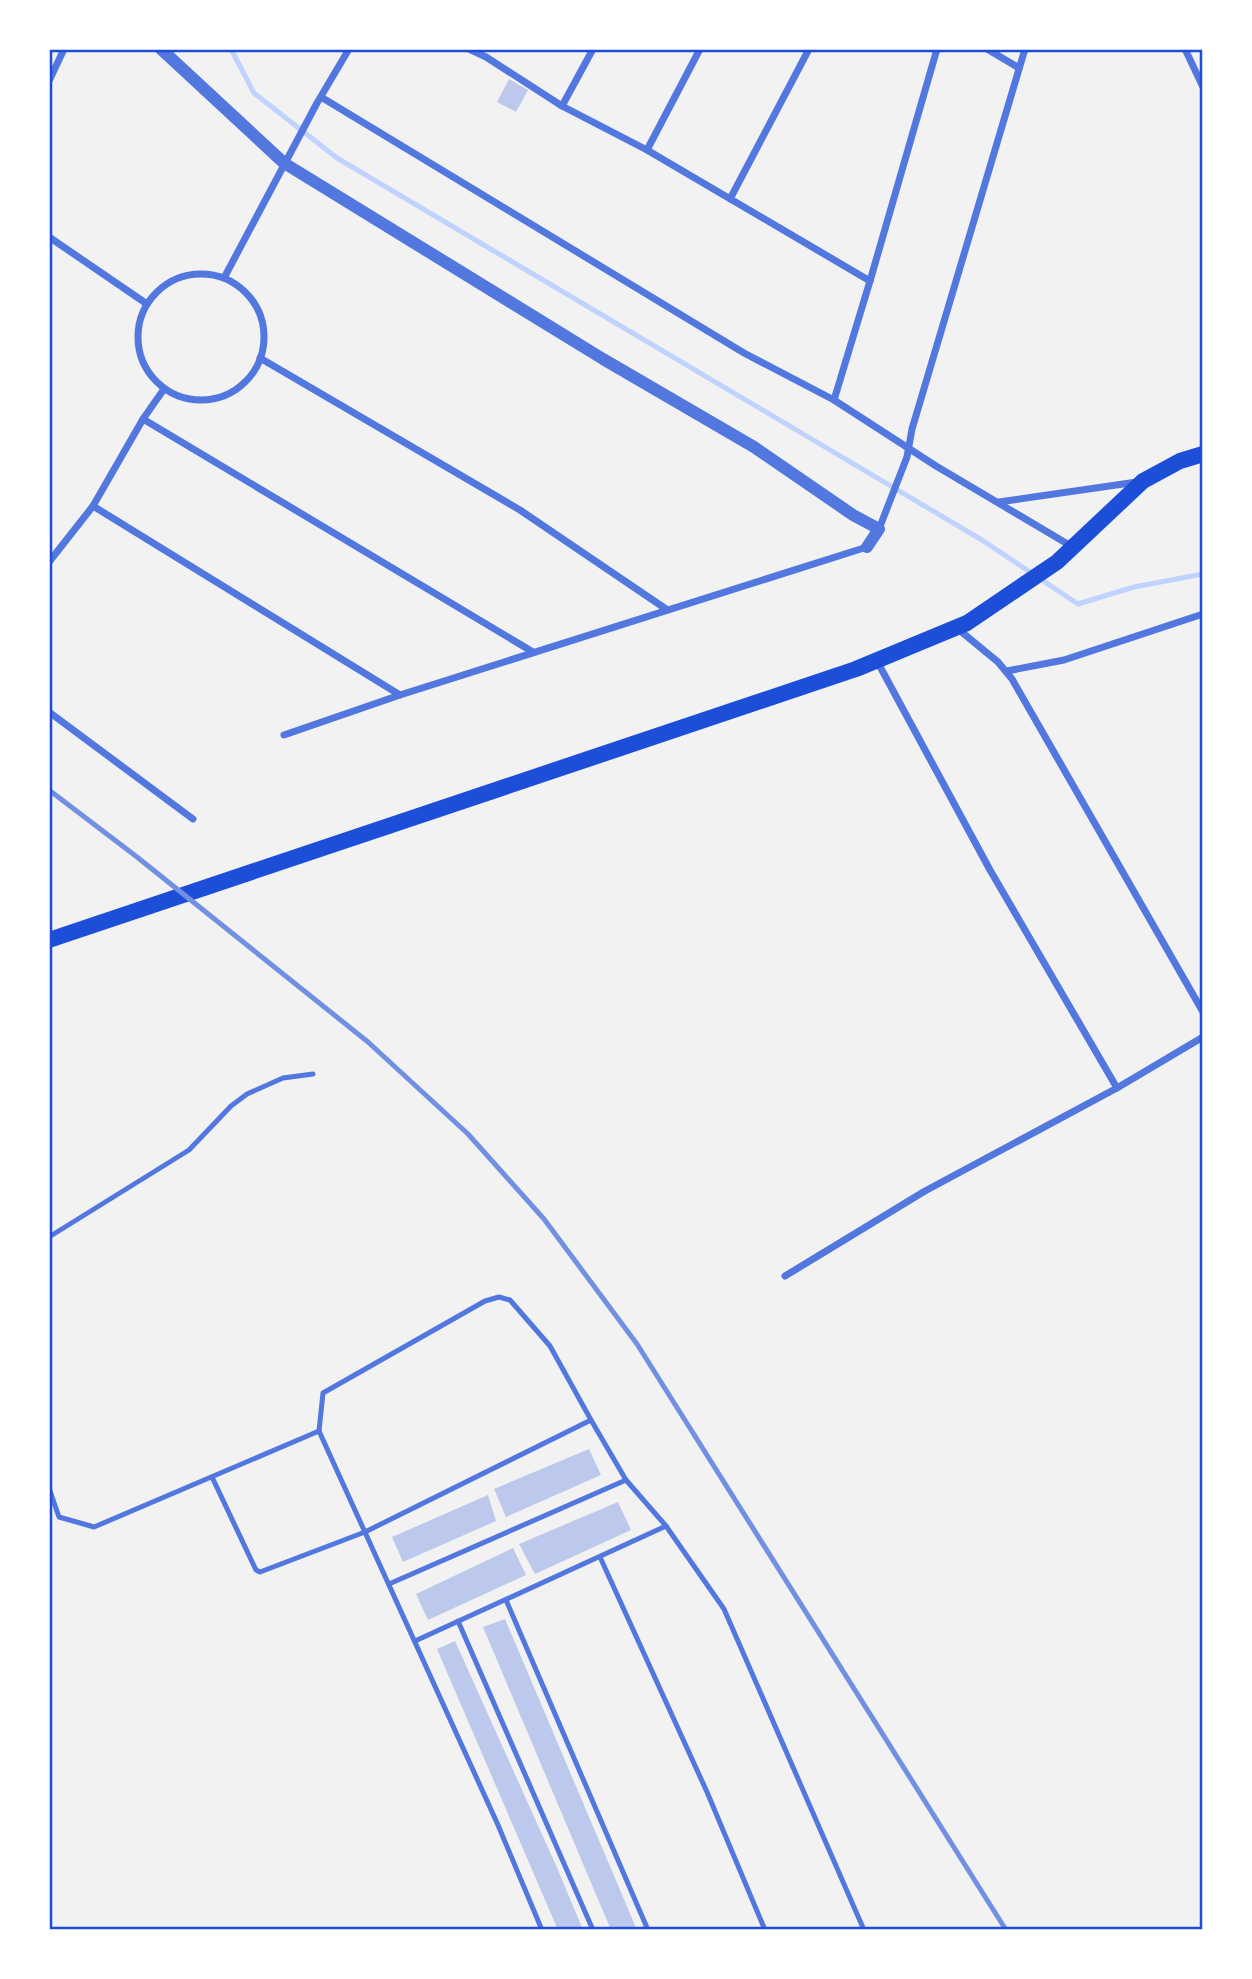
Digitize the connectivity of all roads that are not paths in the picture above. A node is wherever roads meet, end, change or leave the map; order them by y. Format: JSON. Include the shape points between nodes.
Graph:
{"nodes":[{"id":1,"x":64,"y":49,"type":"edge"},
{"id":2,"x":161,"y":49,"type":"edge"},
{"id":3,"x":349,"y":49,"type":"edge"},
{"id":4,"x":470,"y":49,"type":"edge"},
{"id":5,"x":593,"y":49,"type":"edge"},
{"id":6,"x":700,"y":49,"type":"edge"},
{"id":7,"x":809,"y":49,"type":"edge"},
{"id":8,"x":937,"y":49,"type":"edge"},
{"id":9,"x":987,"y":49,"type":"edge"},
{"id":10,"x":1025,"y":49,"type":"edge"},
{"id":11,"x":1185,"y":49,"type":"edge"},
{"id":12,"x":488,"y":53,"type":"edge"},
{"id":13,"x":1019,"y":68,"type":"junction"},
{"id":14,"x":49,"y":81,"type":"edge"},
{"id":15,"x":1203,"y":87,"type":"edge"},
{"id":16,"x":319,"y":100,"type":"junction"},
{"id":17,"x":562,"y":106,"type":"junction"},
{"id":18,"x":647,"y":150,"type":"junction"},
{"id":19,"x":284,"y":163,"type":"junction"},
{"id":20,"x":730,"y":199,"type":"junction"},
{"id":21,"x":49,"y":237,"type":"edge"},
{"id":22,"x":224,"y":278,"type":"junction"},
{"id":23,"x":870,"y":281,"type":"junction"},
{"id":24,"x":147,"y":304,"type":"junction"},
{"id":25,"x":260,"y":358,"type":"junction"},
{"id":26,"x":164,"y":389,"type":"junction"},
{"id":27,"x":834,"y":400,"type":"junction"},
{"id":28,"x":143,"y":419,"type":"junction"},
{"id":29,"x":908,"y":448,"type":"junction"},
{"id":30,"x":1203,"y":454,"type":"edge"},
{"id":31,"x":1143,"y":481,"type":"junction"},
{"id":32,"x":999,"y":502,"type":"junction"},
{"id":33,"x":93,"y":506,"type":"junction"},
{"id":34,"x":879,"y":529,"type":"junction"},
{"id":35,"x":1071,"y":546,"type":"junction"},
{"id":36,"x":867,"y":547,"type":"joint"},
{"id":37,"x":49,"y":562,"type":"edge"},
{"id":38,"x":666,"y":609,"type":"junction"},
{"id":39,"x":1203,"y":614,"type":"edge"},
{"id":40,"x":962,"y":625,"type":"junction"},
{"id":41,"x":533,"y":652,"type":"junction"},
{"id":42,"x":877,"y":660,"type":"junction"},
{"id":43,"x":1007,"y":671,"type":"junction"},
{"id":44,"x":401,"y":695,"type":"junction"},
{"id":45,"x":49,"y":712,"type":"edge"},
{"id":46,"x":284,"y":735,"type":"dead end"},
{"id":47,"x":192,"y":819,"type":"dead end"},
{"id":48,"x":49,"y":940,"type":"edge"},
{"id":49,"x":1203,"y":1012,"type":"edge"},
{"id":50,"x":1203,"y":1037,"type":"edge"},
{"id":51,"x":313,"y":1074,"type":"dead end"},
{"id":52,"x":1117,"y":1088,"type":"junction"},
{"id":53,"x":49,"y":1237,"type":"edge"},
{"id":54,"x":785,"y":1276,"type":"dead end"},
{"id":55,"x":591,"y":1420,"type":"junction"},
{"id":56,"x":319,"y":1431,"type":"junction"},
{"id":57,"x":212,"y":1476,"type":"junction"},
{"id":58,"x":626,"y":1480,"type":"junction"},
{"id":59,"x":49,"y":1488,"type":"edge"},
{"id":60,"x":666,"y":1526,"type":"junction"},
{"id":61,"x":365,"y":1532,"type":"junction"},
{"id":62,"x":600,"y":1557,"type":"junction"},
{"id":63,"x":389,"y":1584,"type":"junction"},
{"id":64,"x":506,"y":1600,"type":"junction"},
{"id":65,"x":458,"y":1622,"type":"junction"},
{"id":66,"x":415,"y":1641,"type":"junction"},
{"id":67,"x":542,"y":1930,"type":"edge"},
{"id":68,"x":593,"y":1930,"type":"edge"},
{"id":69,"x":648,"y":1930,"type":"edge"},
{"id":70,"x":765,"y":1930,"type":"edge"},
{"id":71,"x":864,"y":1930,"type":"edge"}],
"edges":[{"from":1,"to":14,"type":"street"},
{"from":2,"to":19,"type":"street"},
{"from":3,"to":16,"type":"street"},
{"from":4,"to":12,"type":"street"},
{"from":5,"to":17,"type":"street"},
{"from":6,"to":18,"type":"street"},
{"from":7,"to":20,"type":"street"},
{"from":8,"to":23,"type":"street"},
{"from":9,"to":13,"type":"street"},
{"from":10,"to":13,"type":"street"},
{"from":11,"to":15,"type":"street"},
{"from":12,"to":17,"type":"street"},
{"from":13,"to":29,"type":"street"},
{"from":16,"to":19,"type":"street"},
{"from":16,"to":27,"type":"street","via":[[744,353]]},
{"from":17,"to":18,"type":"street"},
{"from":18,"to":20,"type":"street"},
{"from":19,"to":22,"type":"street"},
{"from":19,"to":34,"type":"street","via":[[754,447]]},
{"from":20,"to":23,"type":"street"},
{"from":21,"to":24,"type":"street"},
{"from":22,"to":24,"type":"street","via":[[207,274],[172,280]]},
{"from":22,"to":25,"type":"street","via":[[241,288],[261,320],[264,340]]},
{"from":23,"to":27,"type":"street"},
{"from":24,"to":26,"type":"street","via":[[139,322],[141,359]]},
{"from":25,"to":26,"type":"street","via":[[251,376],[220,398],[182,398]]},
{"from":25,"to":38,"type":"street","via":[[520,510]]},
{"from":26,"to":28,"type":"street"},
{"from":27,"to":29,"type":"street"},
{"from":28,"to":33,"type":"street"},
{"from":28,"to":41,"type":"street"},
{"from":29,"to":32,"type":"street"},
{"from":29,"to":34,"type":"street"},
{"from":30,"to":31,"type":"main road"},
{"from":31,"to":32,"type":"street"},
{"from":31,"to":35,"type":"main road"},
{"from":32,"to":35,"type":"street"},
{"from":33,"to":37,"type":"street"},
{"from":33,"to":44,"type":"street"},
{"from":34,"to":36,"type":"street"},
{"from":35,"to":40,"type":"main road","via":[[1057,562]]},
{"from":36,"to":38,"type":"street"},
{"from":38,"to":41,"type":"street"},
{"from":39,"to":43,"type":"street","via":[[1064,660]]},
{"from":40,"to":42,"type":"main road"},
{"from":40,"to":43,"type":"street"},
{"from":41,"to":44,"type":"street"},
{"from":42,"to":48,"type":"main road"},
{"from":42,"to":52,"type":"street","via":[[990,870]]},
{"from":43,"to":49,"type":"street"},
{"from":44,"to":46,"type":"street"},
{"from":45,"to":47,"type":"street"},
{"from":50,"to":52,"type":"street"},
{"from":51,"to":53,"type":"lane","via":[[283,1078],[247,1094],[189,1150]]},
{"from":52,"to":54,"type":"street","via":[[925,1191]]},
{"from":55,"to":56,"type":"lane","via":[[551,1346],[510,1300],[499,1297],[323,1393]]},
{"from":55,"to":58,"type":"lane"},
{"from":55,"to":61,"type":"lane"},
{"from":56,"to":57,"type":"lane"},
{"from":56,"to":61,"type":"lane"},
{"from":57,"to":59,"type":"lane","via":[[94,1527],[59,1517]]},
{"from":57,"to":61,"type":"lane","via":[[260,1572]]},
{"from":58,"to":60,"type":"lane"},
{"from":58,"to":63,"type":"lane"},
{"from":60,"to":62,"type":"lane"},
{"from":60,"to":71,"type":"lane","via":[[724,1609]]},
{"from":61,"to":63,"type":"lane"},
{"from":62,"to":64,"type":"lane"},
{"from":62,"to":70,"type":"lane"},
{"from":63,"to":66,"type":"lane"},
{"from":64,"to":65,"type":"lane"},
{"from":64,"to":69,"type":"lane"},
{"from":65,"to":66,"type":"lane"},
{"from":65,"to":68,"type":"lane"},
{"from":66,"to":67,"type":"lane"}]}
